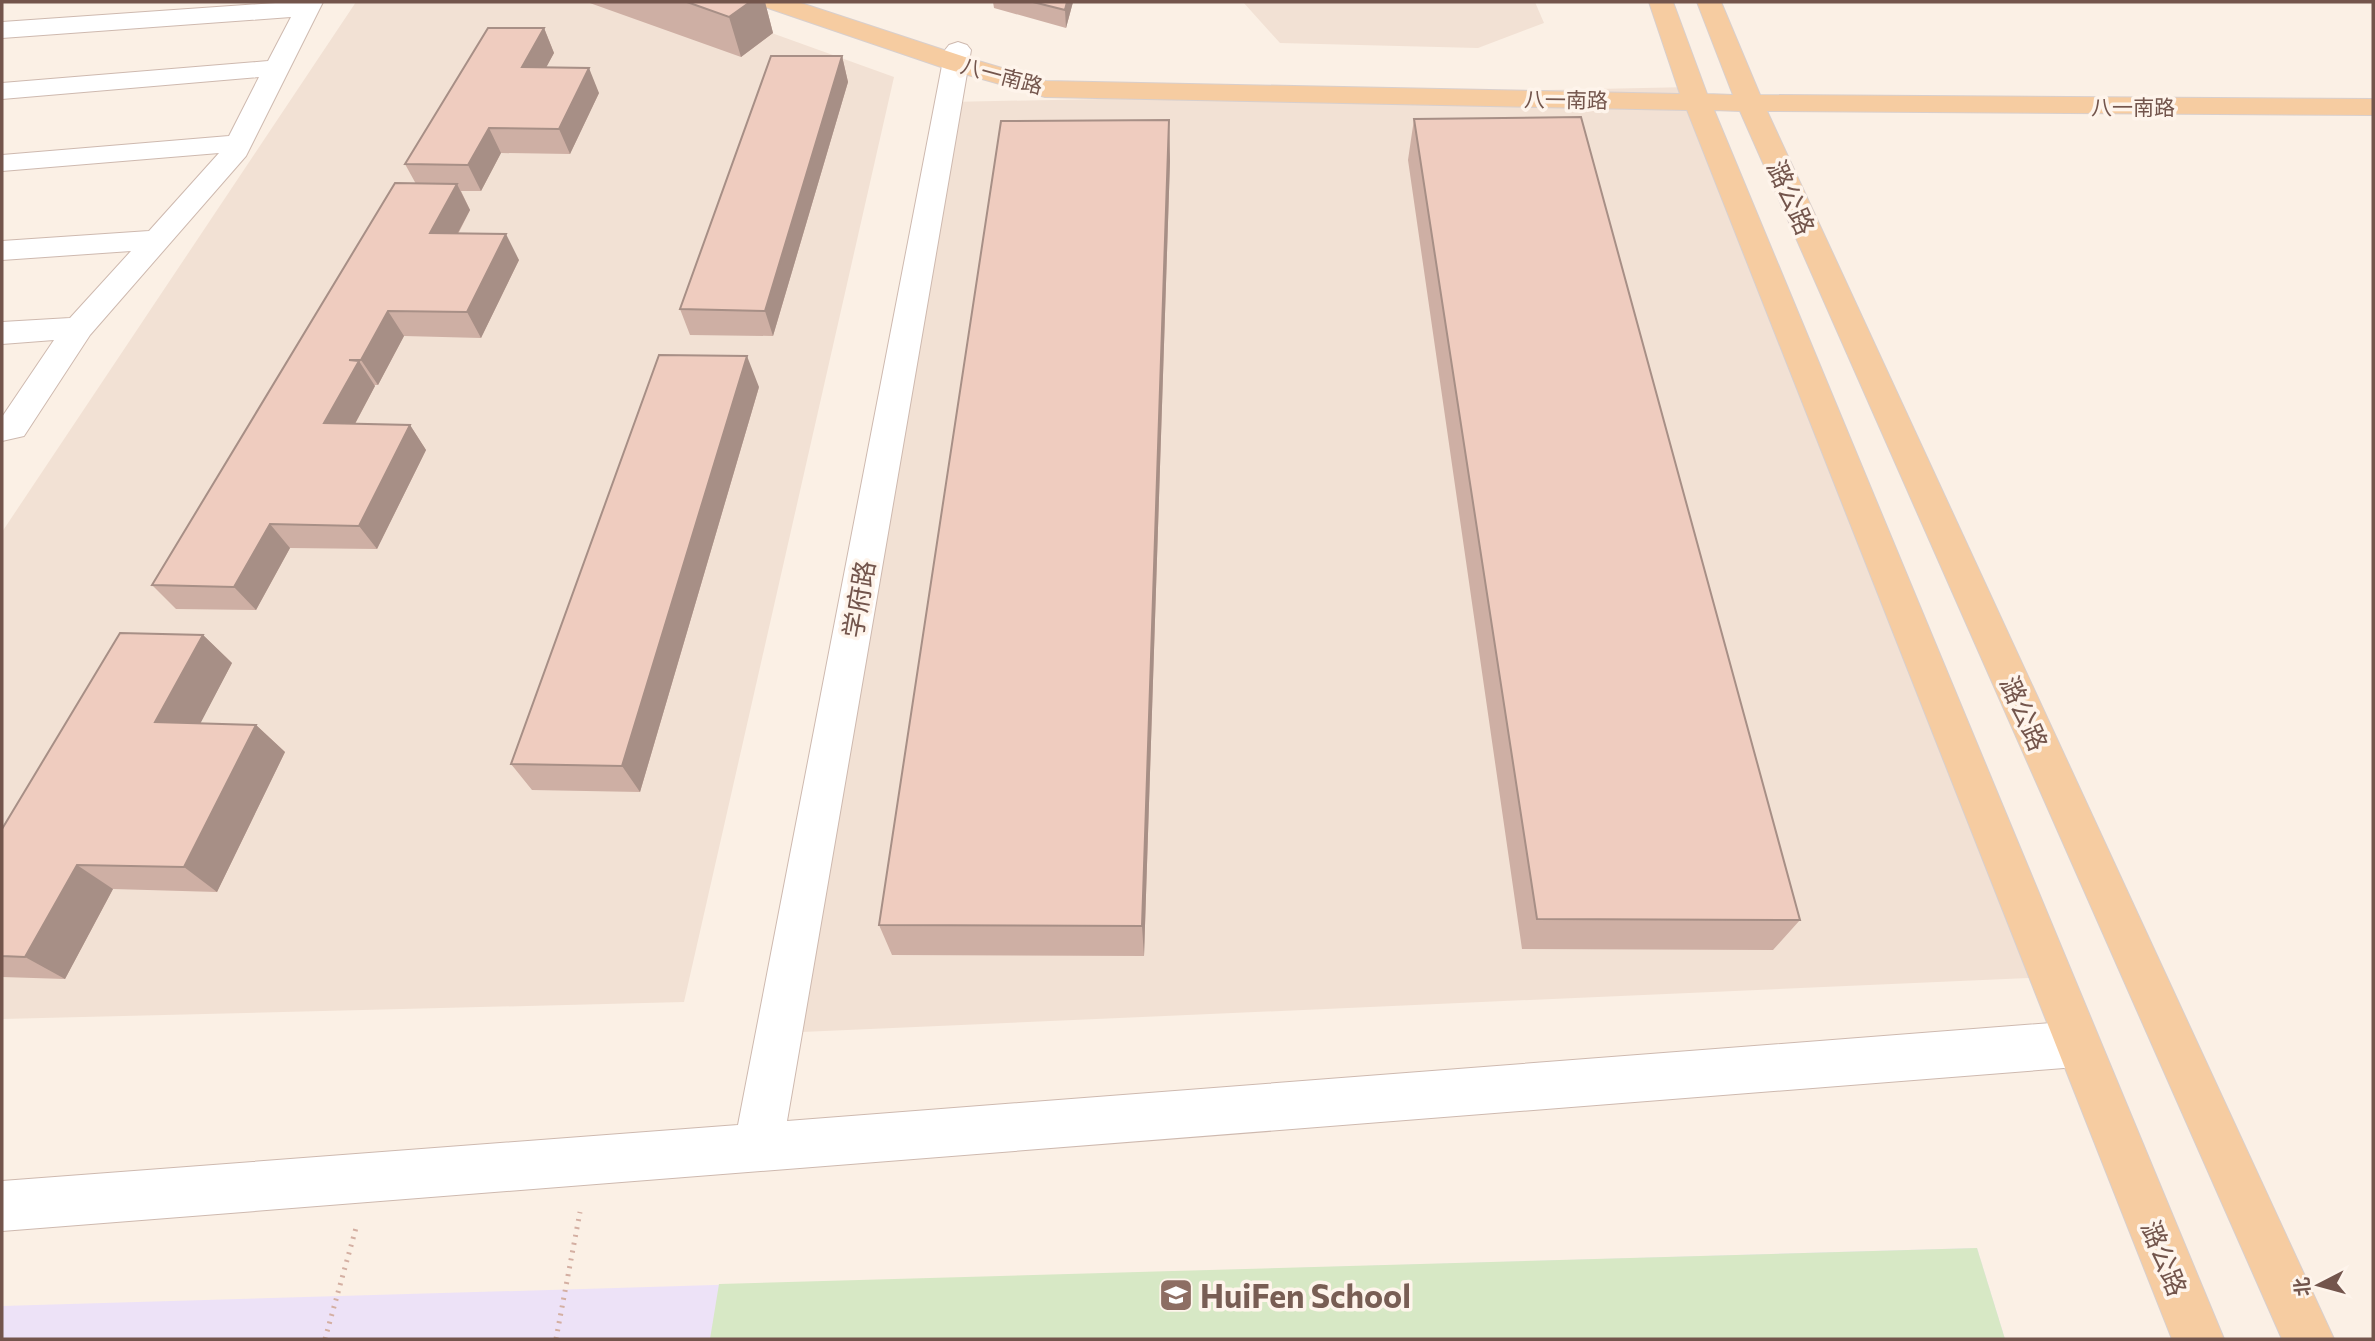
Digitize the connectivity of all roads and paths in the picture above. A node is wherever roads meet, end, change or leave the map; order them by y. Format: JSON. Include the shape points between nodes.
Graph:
{"nodes":[{"id":1,"x":15,"y":2,"type":"edge"},
{"id":2,"x":774,"y":2,"type":"edge"},
{"id":3,"x":813,"y":2,"type":"edge"},
{"id":4,"x":1661,"y":2,"type":"edge"},
{"id":5,"x":1709,"y":2,"type":"edge"},
{"id":6,"x":310,"y":5,"type":"edge"},
{"id":7,"x":2,"y":20,"type":"edge"},
{"id":8,"x":2,"y":30,"type":"edge"},
{"id":9,"x":957,"y":57,"type":"junction"},
{"id":10,"x":277,"y":68,"type":"junction"},
{"id":11,"x":2,"y":91,"type":"edge"},
{"id":12,"x":1694,"y":94,"type":"junction"},
{"id":13,"x":2373,"y":94,"type":"edge"},
{"id":14,"x":1746,"y":95,"type":"junction"},
{"id":15,"x":2373,"y":107,"type":"edge"},
{"id":16,"x":239,"y":143,"type":"junction"},
{"id":17,"x":2,"y":163,"type":"edge"},
{"id":18,"x":157,"y":240,"type":"junction"},
{"id":19,"x":2,"y":250,"type":"edge"},
{"id":20,"x":79,"y":328,"type":"junction"},
{"id":21,"x":2,"y":333,"type":"edge"},
{"id":22,"x":2,"y":429,"type":"edge"},
{"id":23,"x":2077,"y":1044,"type":"junction"},
{"id":24,"x":758,"y":1147,"type":"junction"},
{"id":25,"x":589,"y":1159,"type":"junction"},
{"id":26,"x":371,"y":1177,"type":"junction"},
{"id":27,"x":2,"y":1206,"type":"edge"},
{"id":28,"x":325,"y":1339,"type":"edge"},
{"id":29,"x":556,"y":1339,"type":"edge"},
{"id":30,"x":2198,"y":1339,"type":"edge"},
{"id":31,"x":2308,"y":1339,"type":"edge"}],
"edges":[{"from":1,"to":7,"type":"street"},
{"from":2,"to":9,"type":"main road","name":"八一南路"},
{"from":3,"to":9,"type":"main road","name":"八一南路"},
{"from":4,"to":12,"type":"main road","name":"潞公路"},
{"from":5,"to":14,"type":"main road","name":"潞公路"},
{"from":6,"to":8,"type":"street"},
{"from":6,"to":10,"type":"street"},
{"from":9,"to":12,"type":"main road","name":"八一南路","via":[[1045,89]]},
{"from":9,"to":24,"type":"street","name":"学府路"},
{"from":10,"to":11,"type":"street"},
{"from":10,"to":16,"type":"street"},
{"from":12,"to":14,"type":"main road","name":"八一南路"},
{"from":12,"to":23,"type":"main road","name":"潞公路"},
{"from":13,"to":14,"type":"main road","name":"八一南路"},
{"from":14,"to":15,"type":"main road","name":"八一南路"},
{"from":14,"to":31,"type":"main road","name":"潞公路"},
{"from":16,"to":17,"type":"street"},
{"from":16,"to":18,"type":"street"},
{"from":18,"to":19,"type":"street"},
{"from":18,"to":20,"type":"street"},
{"from":20,"to":21,"type":"street"},
{"from":20,"to":22,"type":"street","via":[[12,428]]},
{"from":23,"to":24,"type":"street"},
{"from":23,"to":30,"type":"main road","name":"潞公路"},
{"from":24,"to":25,"type":"street"},
{"from":25,"to":26,"type":"street"},
{"from":25,"to":29,"type":"path"},
{"from":26,"to":27,"type":"street"},
{"from":26,"to":28,"type":"path"}]}
